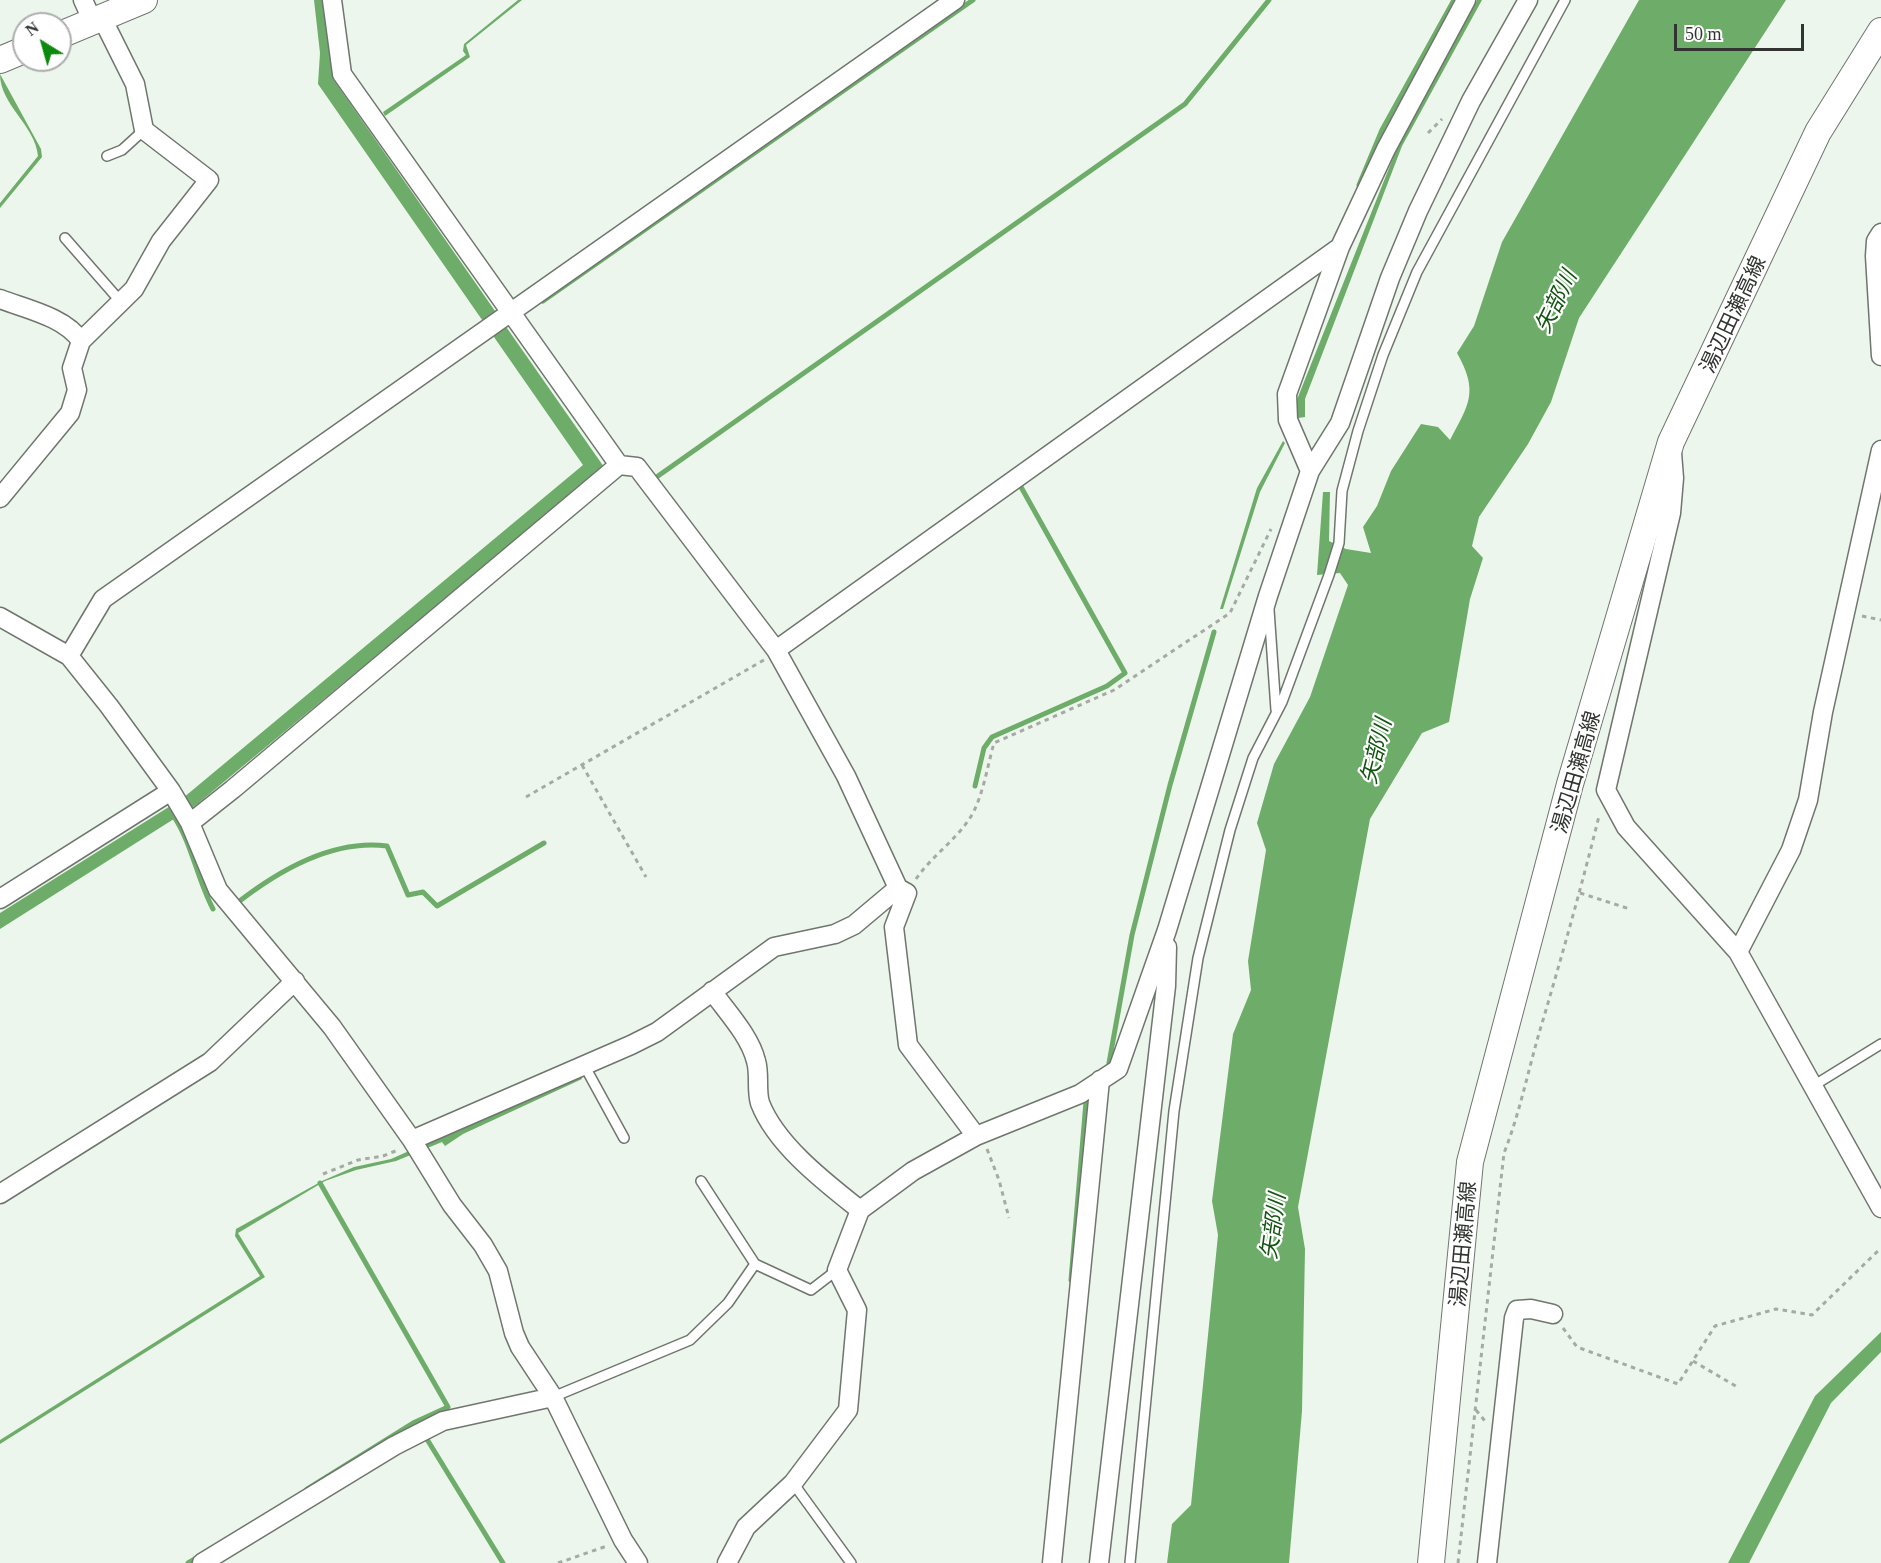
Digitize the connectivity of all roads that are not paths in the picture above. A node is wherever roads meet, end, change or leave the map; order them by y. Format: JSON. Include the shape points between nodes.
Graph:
{"nodes":[{"id":1,"x":144,"y":0,"type":"edge"},
{"id":2,"x":332,"y":0,"type":"edge"},
{"id":3,"x":955,"y":0,"type":"edge"},
{"id":4,"x":1466,"y":0,"type":"edge"},
{"id":5,"x":1528,"y":0,"type":"edge"},
{"id":6,"x":1565,"y":0,"type":"edge"},
{"id":7,"x":92,"y":13,"type":"edge"},
{"id":8,"x":72,"y":27,"type":"edge"},
{"id":9,"x":1881,"y":31,"type":"edge"},
{"id":10,"x":144,"y":130,"type":"junction"},
{"id":11,"x":107,"y":156,"type":"dead end"},
{"id":12,"x":1881,"y":233,"type":"edge"},
{"id":13,"x":65,"y":238,"type":"dead end"},
{"id":14,"x":1340,"y":247,"type":"junction"},
{"id":15,"x":0,"y":299,"type":"edge"},
{"id":16,"x":121,"y":302,"type":"junction"},
{"id":17,"x":506,"y":315,"type":"junction"},
{"id":18,"x":81,"y":341,"type":"junction"},
{"id":19,"x":1881,"y":356,"type":"edge"},
{"id":20,"x":1671,"y":442,"type":"junction"},
{"id":21,"x":1881,"y":450,"type":"edge"},
{"id":22,"x":619,"y":465,"type":"junction"},
{"id":23,"x":1310,"y":471,"type":"junction"},
{"id":24,"x":0,"y":498,"type":"edge"},
{"id":25,"x":1268,"y":596,"type":"junction"},
{"id":26,"x":0,"y":617,"type":"edge"},
{"id":27,"x":776,"y":651,"type":"junction"},
{"id":28,"x":69,"y":656,"type":"junction"},
{"id":29,"x":1276,"y":712,"type":"junction"},
{"id":30,"x":171,"y":791,"type":"junction"},
{"id":31,"x":190,"y":823,"type":"junction"},
{"id":32,"x":903,"y":890,"type":"junction"},
{"id":33,"x":0,"y":899,"type":"edge"},
{"id":34,"x":1167,"y":930,"type":"junction"},
{"id":35,"x":1738,"y":952,"type":"junction"},
{"id":36,"x":295,"y":981,"type":"junction"},
{"id":37,"x":712,"y":991,"type":"junction"},
{"id":38,"x":1881,"y":1044,"type":"edge"},
{"id":39,"x":584,"y":1065,"type":"junction"},
{"id":40,"x":1100,"y":1080,"type":"junction"},
{"id":41,"x":1813,"y":1086,"type":"junction"},
{"id":42,"x":979,"y":1135,"type":"junction"},
{"id":43,"x":624,"y":1138,"type":"dead end"},
{"id":44,"x":413,"y":1142,"type":"junction"},
{"id":45,"x":701,"y":1181,"type":"dead end"},
{"id":46,"x":0,"y":1194,"type":"edge"},
{"id":47,"x":1881,"y":1208,"type":"edge"},
{"id":48,"x":860,"y":1210,"type":"junction"},
{"id":49,"x":755,"y":1264,"type":"junction"},
{"id":50,"x":837,"y":1270,"type":"junction"},
{"id":51,"x":1553,"y":1314,"type":"road end"},
{"id":52,"x":552,"y":1397,"type":"junction"},
{"id":53,"x":793,"y":1483,"type":"junction"},
{"id":54,"x":202,"y":1563,"type":"edge"},
{"id":55,"x":638,"y":1563,"type":"edge"},
{"id":56,"x":727,"y":1563,"type":"edge"},
{"id":57,"x":851,"y":1563,"type":"edge"},
{"id":58,"x":1052,"y":1563,"type":"edge"},
{"id":59,"x":1099,"y":1563,"type":"edge"},
{"id":60,"x":1130,"y":1563,"type":"edge"},
{"id":61,"x":1431,"y":1563,"type":"edge"},
{"id":62,"x":1487,"y":1563,"type":"edge"}],
"edges":[{"from":1,"to":7,"type":"main road"},
{"from":2,"to":17,"type":"street","via":[[342,74]]},
{"from":3,"to":17,"type":"street"},
{"from":4,"to":14,"type":"street","via":[[1386,149]]},
{"from":5,"to":23,"type":"street","via":[[1471,101],[1418,212],[1390,278],[1340,423]]},
{"from":6,"to":29,"type":"lane","via":[[1417,272],[1383,355],[1342,491],[1339,543]]},
{"from":7,"to":8,"type":"main road"},
{"from":7,"to":10,"type":"street","via":[[135,84]]},
{"from":9,"to":20,"type":"main road","name":"湯辺田瀬高線","via":[[1818,132]]},
{"from":10,"to":11,"type":"lane","via":[[122,150]]},
{"from":10,"to":16,"type":"street","via":[[208,180],[161,241],[134,289]]},
{"from":12,"to":19,"type":"street","via":[[1875,256]]},
{"from":13,"to":16,"type":"lane"},
{"from":14,"to":23,"type":"street","via":[[1287,394],[1288,420]]},
{"from":14,"to":27,"type":"street"},
{"from":15,"to":18,"type":"street","via":[[63,324]]},
{"from":16,"to":18,"type":"street"},
{"from":17,"to":22,"type":"street"},
{"from":17,"to":28,"type":"street","via":[[103,598]]},
{"from":18,"to":24,"type":"street","via":[[72,368],[77,390],[70,414]]},
{"from":20,"to":35,"type":"street","via":[[1671,513],[1606,790],[1626,827]]},
{"from":20,"to":61,"type":"main road","name":"湯辺田瀬高線","via":[[1570,784],[1470,1162]]},
{"from":21,"to":35,"type":"street","via":[[1823,712],[1808,800],[1791,850]]},
{"from":22,"to":27,"type":"street","via":[[637,467]]},
{"from":22,"to":31,"type":"street"},
{"from":23,"to":25,"type":"street"},
{"from":25,"to":29,"type":"lane"},
{"from":25,"to":34,"type":"street"},
{"from":26,"to":28,"type":"street"},
{"from":27,"to":32,"type":"street","via":[[846,776]]},
{"from":28,"to":30,"type":"street"},
{"from":29,"to":60,"type":"lane","via":[[1253,758],[1233,820],[1198,958],[1174,1111]]},
{"from":30,"to":31,"type":"street"},
{"from":30,"to":33,"type":"street"},
{"from":31,"to":36,"type":"street","via":[[218,890]]},
{"from":32,"to":37,"type":"street","via":[[855,925],[835,934],[774,947]]},
{"from":32,"to":42,"type":"street","via":[[894,927],[908,1045]]},
{"from":34,"to":40,"type":"street","via":[[1118,1069]]},
{"from":34,"to":59,"type":"street","via":[[1166,986]]},
{"from":35,"to":41,"type":"street"},
{"from":36,"to":44,"type":"street"},
{"from":36,"to":46,"type":"street","via":[[210,1062]]},
{"from":37,"to":39,"type":"street","via":[[657,1032]]},
{"from":37,"to":48,"type":"street","via":[[750,1044],[757,1061],[760,1102],[776,1131],[816,1174]]},
{"from":38,"to":41,"type":"lane"},
{"from":39,"to":43,"type":"lane"},
{"from":39,"to":44,"type":"street"},
{"from":40,"to":42,"type":"street","via":[[1080,1094]]},
{"from":40,"to":58,"type":"street"},
{"from":41,"to":47,"type":"street"},
{"from":42,"to":48,"type":"street","via":[[913,1172]]},
{"from":44,"to":52,"type":"street","via":[[498,1271],[514,1333]]},
{"from":45,"to":49,"type":"lane"},
{"from":48,"to":50,"type":"street"},
{"from":49,"to":50,"type":"lane","via":[[811,1290]]},
{"from":49,"to":52,"type":"lane","via":[[728,1303],[690,1340]]},
{"from":50,"to":53,"type":"street","via":[[857,1310],[848,1410]]},
{"from":51,"to":62,"type":"street","via":[[1517,1310],[1514,1318]]},
{"from":52,"to":54,"type":"street","via":[[443,1420]]},
{"from":52,"to":55,"type":"street","via":[[622,1539]]},
{"from":53,"to":56,"type":"street","via":[[746,1527]]},
{"from":53,"to":57,"type":"lane"}]}
